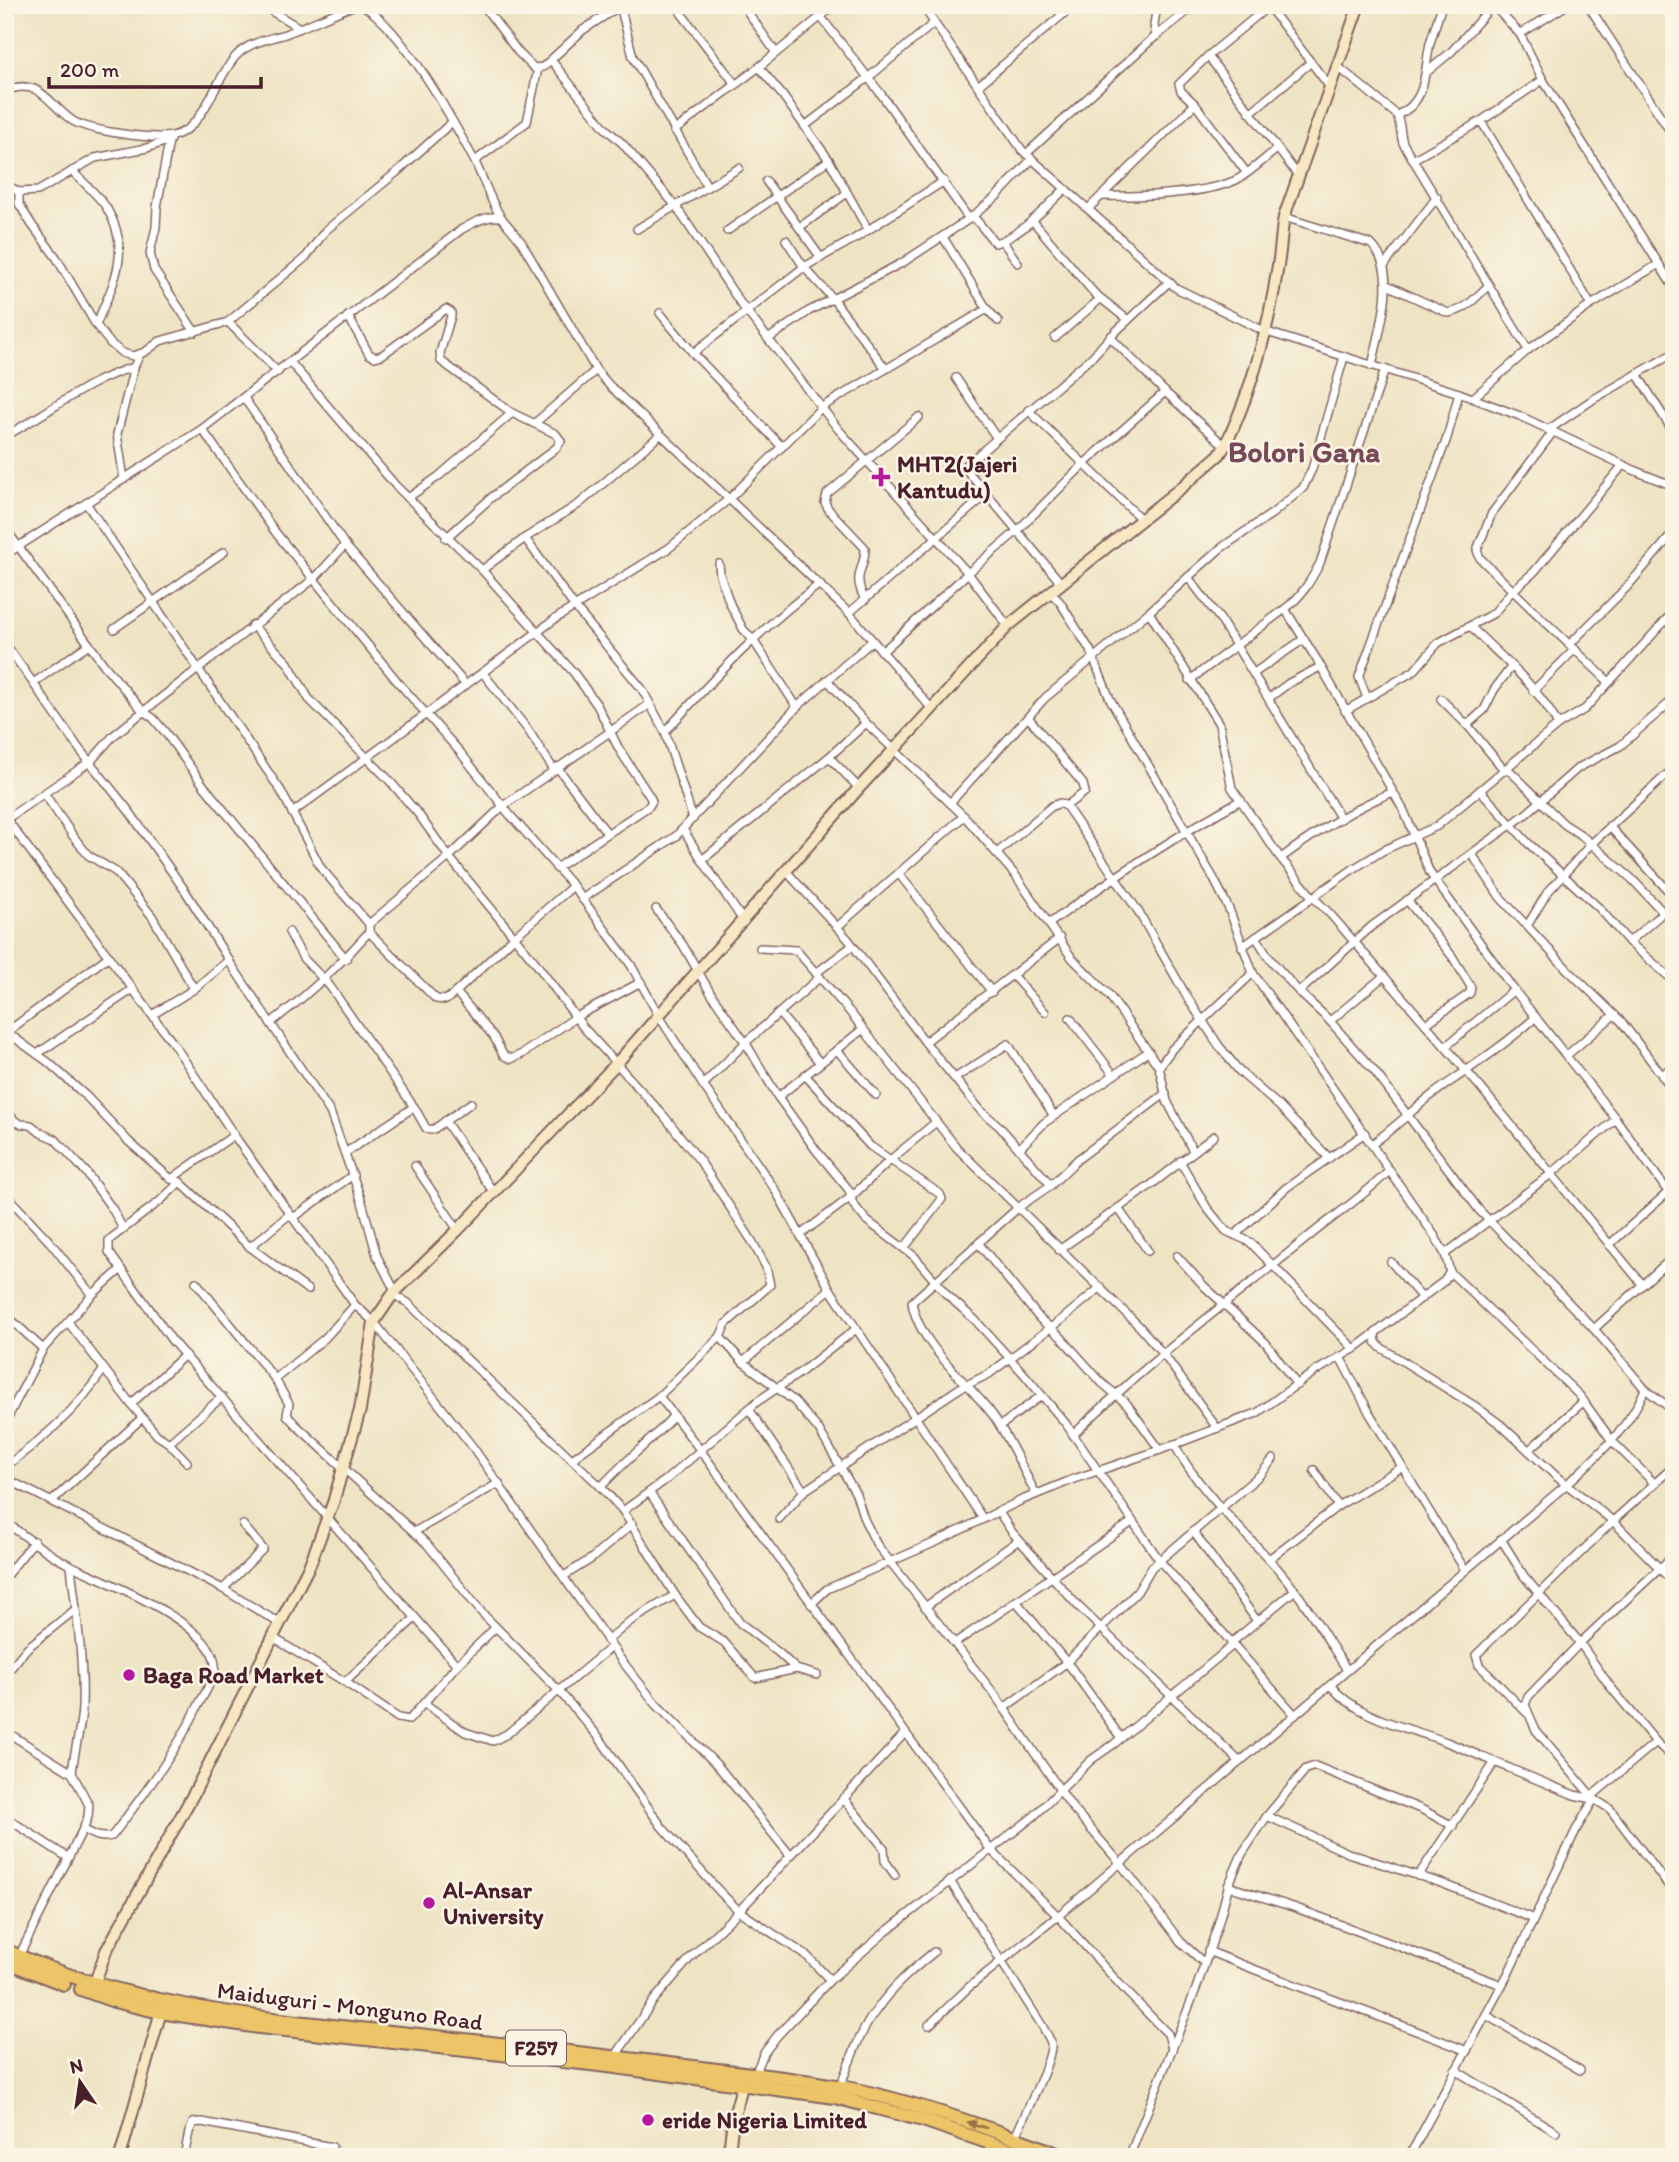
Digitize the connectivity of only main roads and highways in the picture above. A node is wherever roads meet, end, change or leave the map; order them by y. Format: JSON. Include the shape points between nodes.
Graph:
{"nodes":[{"id":1,"x":5,"y":1951,"type":"edge"},
{"id":2,"x":5,"y":1961,"type":"edge"},
{"id":3,"x":162,"y":2007,"type":"junction"},
{"id":4,"x":611,"y":2062,"type":"junction"},
{"id":5,"x":1031,"y":2157,"type":"edge"},
{"id":6,"x":1065,"y":2157,"type":"edge"}],
"edges":[{"from":1,"to":3,"type":"main road","name":"Maiduguri - Monguno Road","number":"F257"},
{"from":2,"to":3,"type":"main road","name":"Maiduguri - Monguno Road","number":"F257","via":[[114,2001]]},
{"from":3,"to":4,"type":"main road","name":"Maiduguri - Monguno Road","number":"F257","via":[[259,2027]]},
{"from":4,"to":5,"type":"main road","name":"Maiduguri - Monguno Road","number":"F257","via":[[835,2097],[923,2120]]},
{"from":6,"to":4,"type":"main road","name":"Maiduguri - Monguno Road","number":"F257","one_way":true,"via":[[962,2120],[840,2087],[755,2074]]}]}
